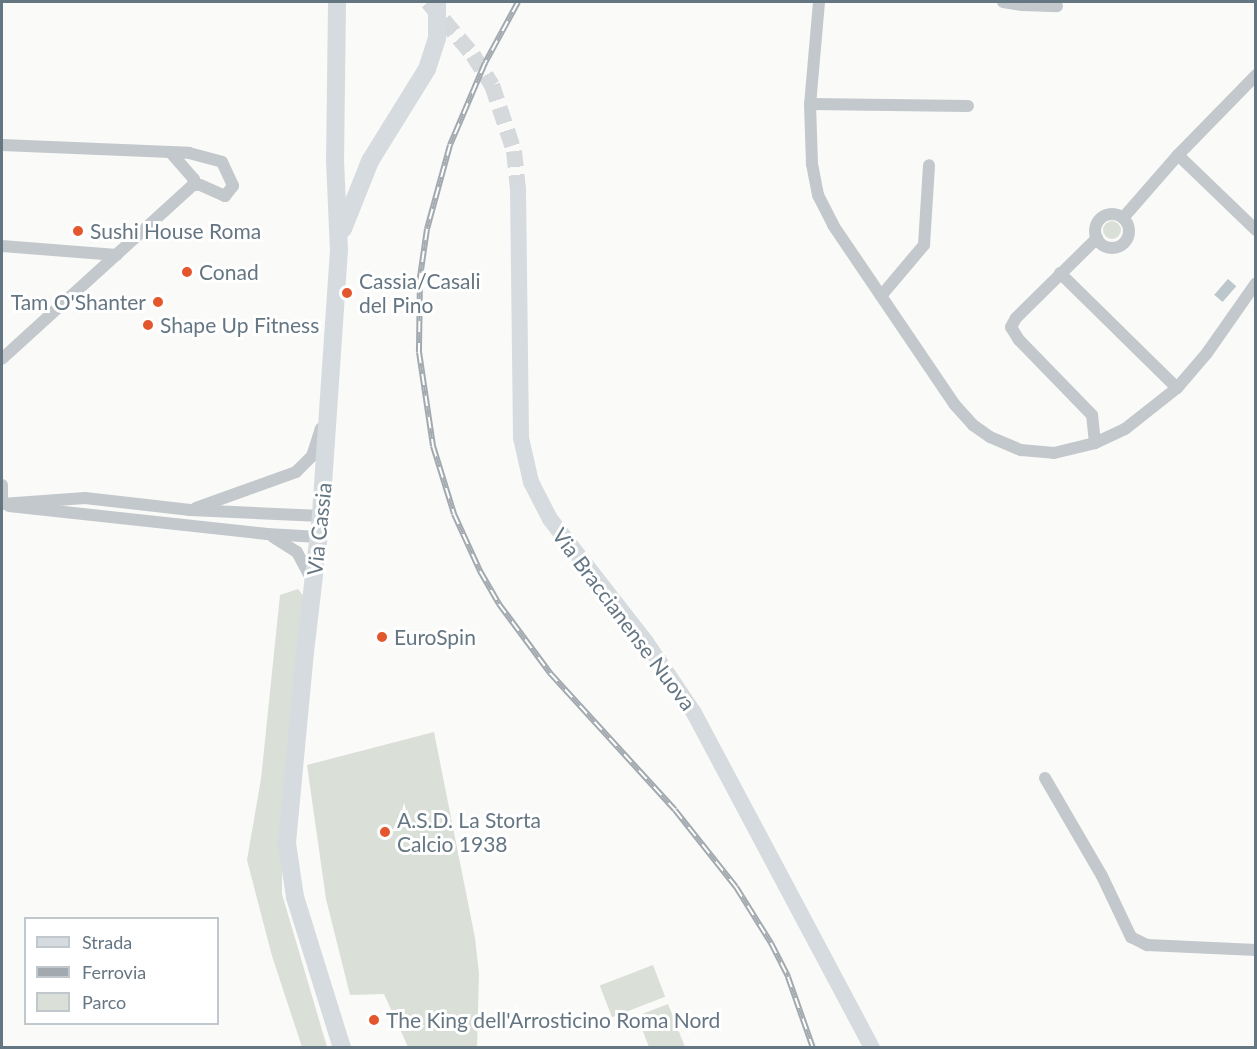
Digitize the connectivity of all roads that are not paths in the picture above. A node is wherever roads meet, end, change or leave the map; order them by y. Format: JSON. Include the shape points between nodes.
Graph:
{"nodes":[{"id":1,"x":337,"y":2,"type":"edge"},
{"id":2,"x":437,"y":2,"type":"edge"},
{"id":3,"x":819,"y":2,"type":"edge"},
{"id":4,"x":1003,"y":2,"type":"edge"},
{"id":5,"x":1058,"y":6,"type":"dead end"},
{"id":6,"x":1256,"y":75,"type":"edge"},
{"id":7,"x":810,"y":104,"type":"junction"},
{"id":8,"x":968,"y":106,"type":"dead end"},
{"id":9,"x":2,"y":145,"type":"edge"},
{"id":10,"x":172,"y":154,"type":"junction"},
{"id":11,"x":1178,"y":155,"type":"junction"},
{"id":12,"x":929,"y":165,"type":"dead end"},
{"id":13,"x":193,"y":185,"type":"junction"},
{"id":14,"x":518,"y":189,"type":"tunnel mouth"},
{"id":15,"x":1123,"y":218,"type":"junction"},
{"id":16,"x":1256,"y":230,"type":"edge"},
{"id":17,"x":340,"y":236,"type":"junction"},
{"id":18,"x":1097,"y":238,"type":"junction"},
{"id":19,"x":2,"y":246,"type":"edge"},
{"id":20,"x":117,"y":255,"type":"junction"},
{"id":21,"x":1060,"y":273,"type":"junction"},
{"id":22,"x":1256,"y":283,"type":"edge"},
{"id":23,"x":881,"y":296,"type":"junction"},
{"id":24,"x":2,"y":359,"type":"edge"},
{"id":25,"x":1177,"y":388,"type":"junction"},
{"id":26,"x":330,"y":398,"type":"junction"},
{"id":27,"x":1095,"y":442,"type":"junction"},
{"id":28,"x":2,"y":485,"type":"edge"},
{"id":29,"x":2,"y":491,"type":"edge"},
{"id":30,"x":240,"y":492,"type":"junction"},
{"id":31,"x":16,"y":502,"type":"junction"},
{"id":32,"x":2,"y":504,"type":"edge"},
{"id":33,"x":190,"y":510,"type":"junction"},
{"id":34,"x":239,"y":513,"type":"junction"},
{"id":35,"x":321,"y":516,"type":"junction"},
{"id":36,"x":238,"y":530,"type":"junction"},
{"id":37,"x":267,"y":534,"type":"junction"},
{"id":38,"x":319,"y":537,"type":"junction"},
{"id":39,"x":313,"y":582,"type":"junction"},
{"id":40,"x":1045,"y":778,"type":"dead end"},
{"id":41,"x":1256,"y":950,"type":"edge"},
{"id":42,"x":342,"y":1047,"type":"edge"},
{"id":43,"x":872,"y":1047,"type":"edge"}],
"edges":[{"from":1,"to":17,"type":"main road","name":"Via Cassia","via":[[335,160]]},
{"from":2,"to":17,"type":"main road","via":[[438,28],[427,69],[370,161]]},
{"from":3,"to":7,"type":"street"},
{"from":4,"to":5,"type":"street"},
{"from":6,"to":11,"type":"street"},
{"from":7,"to":8,"type":"street"},
{"from":7,"to":23,"type":"street","via":[[812,164],[818,195],[832,225]]},
{"from":9,"to":10,"type":"street"},
{"from":10,"to":13,"type":"street","via":[[194,179]]},
{"from":10,"to":13,"type":"street","via":[[189,153],[222,162],[233,186],[225,196]]},
{"from":11,"to":15,"type":"street"},
{"from":11,"to":16,"type":"street"},
{"from":12,"to":23,"type":"street","via":[[924,245]]},
{"from":13,"to":20,"type":"street"},
{"from":14,"to":43,"type":"main road","name":"Via Braccianense Nuova","via":[[520,419],[522,450],[531,482],[550,519],[646,642],[694,713]]},
{"from":15,"to":18,"type":"street","via":[[1113,214],[1102,218],[1096,227]]},
{"from":15,"to":18,"type":"street","via":[[1129,233],[1120,246],[1110,248]]},
{"from":17,"to":26,"type":"main road","name":"Via Cassia"},
{"from":18,"to":21,"type":"street"},
{"from":19,"to":20,"type":"street"},
{"from":20,"to":24,"type":"street"},
{"from":21,"to":25,"type":"street"},
{"from":21,"to":27,"type":"street","via":[[1011,327],[1092,415]]},
{"from":22,"to":25,"type":"street"},
{"from":23,"to":27,"type":"street","via":[[955,405],[981,431],[1009,447],[1037,453],[1064,451]]},
{"from":25,"to":27,"type":"street","via":[[1125,429]]},
{"from":26,"to":30,"type":"street","via":[[315,450],[305,465],[290,475]]},
{"from":26,"to":35,"type":"main road","name":"Via Cassia"},
{"from":28,"to":29,"type":"street"},
{"from":29,"to":31,"type":"street"},
{"from":29,"to":32,"type":"street"},
{"from":30,"to":33,"type":"street"},
{"from":30,"to":34,"type":"street"},
{"from":31,"to":32,"type":"street"},
{"from":31,"to":33,"type":"street","via":[[85,498]]},
{"from":32,"to":36,"type":"street"},
{"from":33,"to":34,"type":"street"},
{"from":34,"to":35,"type":"street"},
{"from":34,"to":36,"type":"street"},
{"from":35,"to":38,"type":"main road","name":"Via Cassia"},
{"from":36,"to":37,"type":"street"},
{"from":37,"to":38,"type":"street"},
{"from":37,"to":39,"type":"street","via":[[297,552]]},
{"from":38,"to":39,"type":"main road","name":"Via Cassia"},
{"from":39,"to":42,"type":"main road","name":"Via Cassia","via":[[290,790],[288,859],[302,922]]},
{"from":40,"to":41,"type":"street","via":[[1102,876],[1131,937],[1147,945]]}]}
